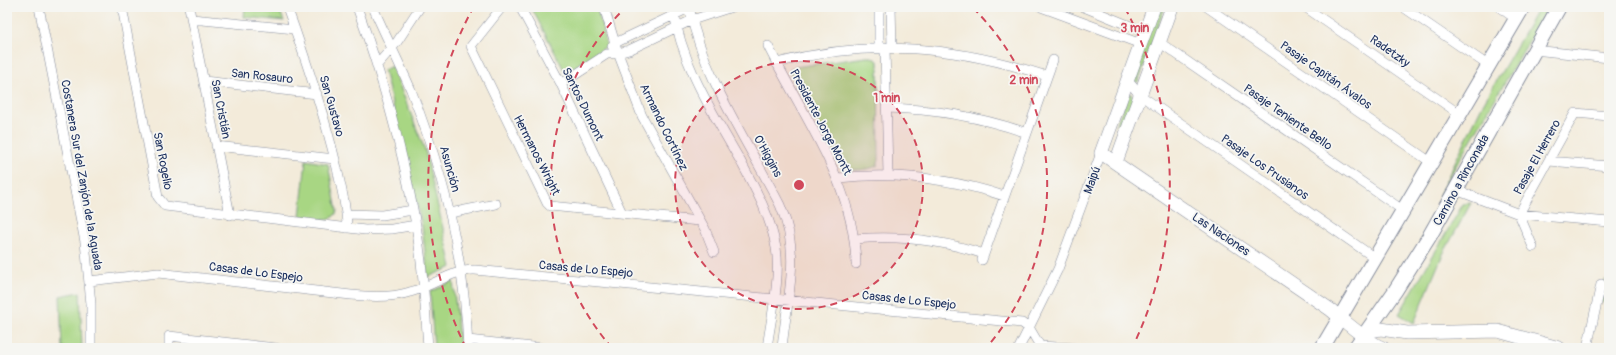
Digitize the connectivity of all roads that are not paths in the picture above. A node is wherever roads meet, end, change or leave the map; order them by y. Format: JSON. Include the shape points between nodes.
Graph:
{"nodes":[{"id":1,"x":39,"y":7,"type":"edge"},
{"id":2,"x":122,"y":7,"type":"edge"},
{"id":3,"x":189,"y":7,"type":"edge"},
{"id":4,"x":287,"y":7,"type":"edge"},
{"id":5,"x":357,"y":7,"type":"edge"},
{"id":6,"x":373,"y":7,"type":"edge"},
{"id":7,"x":420,"y":7,"type":"edge"},
{"id":8,"x":502,"y":7,"type":"edge"},
{"id":9,"x":520,"y":7,"type":"edge"},
{"id":10,"x":604,"y":7,"type":"edge"},
{"id":11,"x":690,"y":7,"type":"edge"},
{"id":12,"x":732,"y":7,"type":"edge"},
{"id":13,"x":879,"y":7,"type":"edge"},
{"id":14,"x":891,"y":7,"type":"edge"},
{"id":15,"x":1041,"y":7,"type":"edge"},
{"id":16,"x":1084,"y":7,"type":"edge"},
{"id":17,"x":1154,"y":7,"type":"edge"},
{"id":18,"x":1172,"y":7,"type":"edge"},
{"id":19,"x":1207,"y":7,"type":"edge"},
{"id":20,"x":1305,"y":7,"type":"edge"},
{"id":21,"x":1403,"y":7,"type":"edge"},
{"id":22,"x":1499,"y":7,"type":"edge"},
{"id":23,"x":1559,"y":7,"type":"edge"},
{"id":24,"x":674,"y":11,"type":"edge"},
{"id":25,"x":1519,"y":13,"type":"edge"},
{"id":26,"x":192,"y":19,"type":"junction"},
{"id":27,"x":692,"y":20,"type":"junction"},
{"id":28,"x":677,"y":27,"type":"junction"},
{"id":29,"x":295,"y":29,"type":"junction"},
{"id":30,"x":1143,"y":38,"type":"junction"},
{"id":31,"x":1159,"y":42,"type":"junction"},
{"id":32,"x":615,"y":43,"type":"junction"},
{"id":33,"x":768,"y":46,"type":"dead end"},
{"id":34,"x":392,"y":48,"type":"junction"},
{"id":35,"x":885,"y":48,"type":"junction"},
{"id":36,"x":1534,"y":50,"type":"junction"},
{"id":37,"x":618,"y":53,"type":"junction"},
{"id":38,"x":607,"y":54,"type":"junction"},
{"id":39,"x":1609,"y":58,"type":"edge"},
{"id":40,"x":1053,"y":60,"type":"dead end"},
{"id":41,"x":776,"y":63,"type":"junction"},
{"id":42,"x":377,"y":65,"type":"junction"},
{"id":43,"x":1489,"y":66,"type":"junction"},
{"id":44,"x":1048,"y":76,"type":"junction"},
{"id":45,"x":1128,"y":81,"type":"junction"},
{"id":46,"x":204,"y":82,"type":"junction"},
{"id":47,"x":561,"y":84,"type":"junction"},
{"id":48,"x":317,"y":94,"type":"junction"},
{"id":49,"x":1140,"y":95,"type":"junction"},
{"id":50,"x":886,"y":108,"type":"junction"},
{"id":51,"x":1461,"y":115,"type":"junction"},
{"id":52,"x":1609,"y":116,"type":"edge"},
{"id":53,"x":1132,"y":119,"type":"junction"},
{"id":54,"x":1027,"y":133,"type":"junction"},
{"id":55,"x":216,"y":146,"type":"junction"},
{"id":56,"x":1102,"y":151,"type":"junction"},
{"id":57,"x":335,"y":159,"type":"junction"},
{"id":58,"x":1549,"y":160,"type":"junction"},
{"id":59,"x":1116,"y":162,"type":"junction"},
{"id":60,"x":1432,"y":163,"type":"junction"},
{"id":61,"x":1609,"y":166,"type":"edge"},
{"id":62,"x":888,"y":175,"type":"junction"},
{"id":63,"x":838,"y":178,"type":"junction"},
{"id":64,"x":1456,"y":190,"type":"junction"},
{"id":65,"x":1004,"y":196,"type":"junction"},
{"id":66,"x":496,"y":204,"type":"dead end"},
{"id":67,"x":413,"y":210,"type":"junction"},
{"id":68,"x":1404,"y":211,"type":"junction"},
{"id":69,"x":450,"y":213,"type":"junction"},
{"id":70,"x":622,"y":213,"type":"junction"},
{"id":71,"x":347,"y":214,"type":"junction"},
{"id":72,"x":1519,"y":214,"type":"junction"},
{"id":73,"x":230,"y":215,"type":"junction"},
{"id":74,"x":699,"y":221,"type":"junction"},
{"id":75,"x":1609,"y":222,"type":"edge"},
{"id":76,"x":416,"y":225,"type":"junction"},
{"id":77,"x":347,"y":228,"type":"junction"},
{"id":78,"x":854,"y":239,"type":"junction"},
{"id":79,"x":1533,"y":247,"type":"dead end"},
{"id":80,"x":714,"y":252,"type":"dead end"},
{"id":81,"x":1375,"y":258,"type":"junction"},
{"id":82,"x":856,"y":264,"type":"dead end"},
{"id":83,"x":461,"y":272,"type":"junction"},
{"id":84,"x":89,"y":281,"type":"junction"},
{"id":85,"x":1601,"y":284,"type":"dead end"},
{"id":86,"x":424,"y":288,"type":"junction"},
{"id":87,"x":773,"y":299,"type":"junction"},
{"id":88,"x":788,"y":300,"type":"junction"},
{"id":89,"x":1340,"y":317,"type":"junction"},
{"id":90,"x":1030,"y":329,"type":"junction"},
{"id":91,"x":1364,"y":335,"type":"junction"},
{"id":92,"x":468,"y":344,"type":"edge"},
{"id":93,"x":530,"y":347,"type":"edge"},
{"id":94,"x":1039,"y":347,"type":"edge"},
{"id":95,"x":91,"y":348,"type":"edge"},
{"id":96,"x":169,"y":348,"type":"edge"},
{"id":97,"x":276,"y":348,"type":"edge"},
{"id":98,"x":428,"y":348,"type":"edge"},
{"id":99,"x":542,"y":348,"type":"edge"},
{"id":100,"x":768,"y":348,"type":"edge"},
{"id":101,"x":782,"y":348,"type":"edge"},
{"id":102,"x":1019,"y":348,"type":"edge"},
{"id":103,"x":1075,"y":348,"type":"edge"},
{"id":104,"x":1322,"y":348,"type":"edge"},
{"id":105,"x":1355,"y":348,"type":"edge"},
{"id":106,"x":1383,"y":348,"type":"edge"},
{"id":107,"x":1559,"y":348,"type":"edge"},
{"id":108,"x":1587,"y":348,"type":"edge"}],
"edges":[{"from":1,"to":84,"type":"street","name":"Costanera Sur del Zanjón de la Aguada","via":[[84,242]]},
{"from":2,"to":73,"type":"street","name":"San Rogelio","via":[[159,201],[168,208]]},
{"from":3,"to":26,"type":"street","name":"San Cristián"},
{"from":4,"to":29,"type":"street","name":"San Gustavo"},
{"from":5,"to":42,"type":"street"},
{"from":6,"to":34,"type":"street","name":"Asunción"},
{"from":7,"to":34,"type":"street"},
{"from":8,"to":70,"type":"street","name":"Hermanos Wright","via":[[471,46],[547,203],[550,206]]},
{"from":9,"to":47,"type":"street","name":"Santos Dumont"},
{"from":10,"to":32,"type":"street","name":"Armando Cortínez"},
{"from":11,"to":24,"type":"street"},
{"from":11,"to":27,"type":"street","name":"O'Higgins"},
{"from":12,"to":27,"type":"street"},
{"from":13,"to":35,"type":"street"},
{"from":14,"to":35,"type":"street"},
{"from":15,"to":30,"type":"street"},
{"from":16,"to":30,"type":"street"},
{"from":17,"to":30,"type":"street","name":"Maipú"},
{"from":18,"to":31,"type":"street","name":"Maipú"},
{"from":19,"to":60,"type":"street","name":"Pasaje Capitán Ávalos"},
{"from":20,"to":51,"type":"street","name":"Radetzky"},
{"from":21,"to":43,"type":"street"},
{"from":22,"to":25,"type":"street"},
{"from":23,"to":36,"type":"main road","name":"Camino a Rinconada"},
{"from":24,"to":28,"type":"street"},
{"from":24,"to":32,"type":"street"},
{"from":25,"to":43,"type":"main road"},
{"from":26,"to":29,"type":"street"},
{"from":26,"to":46,"type":"street","name":"San Cristián"},
{"from":27,"to":28,"type":"street"},
{"from":27,"to":88,"type":"street","name":"O'Higgins","via":[[709,71],[784,214],[793,251]]},
{"from":28,"to":37,"type":"street"},
{"from":28,"to":87,"type":"street","via":[[696,82],[766,212],[778,262]]},
{"from":29,"to":48,"type":"street","name":"San Gustavo"},
{"from":30,"to":45,"type":"street","name":"Maipú"},
{"from":31,"to":49,"type":"street","name":"Maipú"},
{"from":31,"to":68,"type":"street","name":"Pasaje Teniente Bello"},
{"from":32,"to":37,"type":"street","name":"Armando Cortínez"},
{"from":32,"to":38,"type":"street"},
{"from":33,"to":41,"type":"street","name":"Presidente Jorge Montt"},
{"from":34,"to":42,"type":"street"},
{"from":34,"to":69,"type":"street","name":"Asunción","via":[[425,129]]},
{"from":35,"to":41,"type":"street","via":[[811,55]]},
{"from":35,"to":44,"type":"street","via":[[931,49],[969,54]]},
{"from":35,"to":50,"type":"street"},
{"from":36,"to":39,"type":"street"},
{"from":36,"to":64,"type":"main road","name":"Camino a Rinconada"},
{"from":37,"to":38,"type":"street"},
{"from":37,"to":74,"type":"street","name":"Armando Cortínez","via":[[642,116]]},
{"from":38,"to":47,"type":"street"},
{"from":40,"to":44,"type":"street"},
{"from":41,"to":63,"type":"street","name":"Presidente Jorge Montt"},
{"from":42,"to":67,"type":"street","via":[[394,122]]},
{"from":43,"to":51,"type":"main road"},
{"from":44,"to":54,"type":"street"},
{"from":45,"to":49,"type":"street","name":"Pasaje Los Prusianos"},
{"from":45,"to":56,"type":"street","name":"Maipú"},
{"from":46,"to":48,"type":"street","name":"San Rosauro"},
{"from":46,"to":55,"type":"street","name":"San Cristián"},
{"from":47,"to":70,"type":"street","name":"Santos Dumont"},
{"from":48,"to":57,"type":"street","name":"San Gustavo"},
{"from":49,"to":53,"type":"street","name":"Maipú"},
{"from":49,"to":81,"type":"street","name":"Pasaje Los Prusianos"},
{"from":50,"to":54,"type":"street","via":[[954,114]]},
{"from":50,"to":62,"type":"street"},
{"from":51,"to":60,"type":"main road"},
{"from":52,"to":58,"type":"street","name":"Pasaje El Herrero","via":[[1575,113]]},
{"from":53,"to":56,"type":"street"},
{"from":53,"to":59,"type":"street","name":"Maipú"},
{"from":54,"to":65,"type":"street"},
{"from":55,"to":57,"type":"street"},
{"from":55,"to":73,"type":"street","name":"San Cristián"},
{"from":56,"to":59,"type":"street","name":"Las Naciones"},
{"from":56,"to":90,"type":"street","name":"Maipú","via":[[1058,269]]},
{"from":57,"to":71,"type":"street","name":"San Gustavo"},
{"from":58,"to":61,"type":"street"},
{"from":58,"to":72,"type":"street","name":"Pasaje El Herrero"},
{"from":59,"to":89,"type":"street","name":"Las Naciones"},
{"from":60,"to":68,"type":"main road"},
{"from":62,"to":63,"type":"street"},
{"from":62,"to":65,"type":"street","via":[[950,181]]},
{"from":63,"to":78,"type":"street","name":"Presidente Jorge Montt","via":[[849,212]]},
{"from":64,"to":72,"type":"street"},
{"from":64,"to":91,"type":"main road","name":"Camino a Rinconada","via":[[1396,291]]},
{"from":65,"to":78,"type":"street","via":[[983,257],[955,245],[925,240],[895,237]]},
{"from":66,"to":69,"type":"street"},
{"from":67,"to":71,"type":"street","via":[[382,215]]},
{"from":67,"to":76,"type":"street"},
{"from":68,"to":81,"type":"main road"},
{"from":69,"to":83,"type":"street","name":"Asunción"},
{"from":70,"to":74,"type":"street","name":"Hermanos Wright"},
{"from":71,"to":77,"type":"street"},
{"from":72,"to":75,"type":"street"},
{"from":72,"to":79,"type":"street"},
{"from":73,"to":77,"type":"street","name":"San Rogelio"},
{"from":74,"to":80,"type":"street","name":"Armando Cortínez"},
{"from":76,"to":77,"type":"street","name":"San Rogelio","via":[[374,230]]},
{"from":76,"to":86,"type":"street"},
{"from":78,"to":82,"type":"street","name":"Presidente Jorge Montt"},
{"from":81,"to":89,"type":"main road"},
{"from":83,"to":86,"type":"street","name":"Casas de Lo Espejo"},
{"from":83,"to":87,"type":"street","name":"Casas de Lo Espejo","via":[[475,270]]},
{"from":83,"to":92,"type":"street","name":"Asunción"},
{"from":84,"to":86,"type":"street","name":"Casas de Lo Espejo","via":[[158,273],[366,296],[402,294]]},
{"from":84,"to":95,"type":"street","name":"Costanera Sur del Zanjón de la Aguada"},
{"from":85,"to":108,"type":"street"},
{"from":86,"to":98,"type":"street"},
{"from":87,"to":88,"type":"street","name":"Casas de Lo Espejo"},
{"from":87,"to":100,"type":"street"},
{"from":88,"to":90,"type":"street","name":"Casas de Lo Espejo","via":[[1022,323]]},
{"from":88,"to":101,"type":"street","name":"O'Higgins"},
{"from":89,"to":91,"type":"street","name":"Las Naciones"},
{"from":89,"to":104,"type":"main road"},
{"from":90,"to":94,"type":"street"},
{"from":90,"to":102,"type":"street","name":"Maipú"},
{"from":91,"to":105,"type":"main road","name":"Camino a Rinconada"},
{"from":91,"to":106,"type":"street","name":"Las Naciones","via":[[1369,342]]},
{"from":91,"to":107,"type":"street","via":[[1381,330],[1407,333],[1498,331]]},
{"from":92,"to":93,"type":"street"},
{"from":93,"to":99,"type":"street"},
{"from":94,"to":103,"type":"street"},
{"from":96,"to":97,"type":"street","via":[[169,336]]}]}
